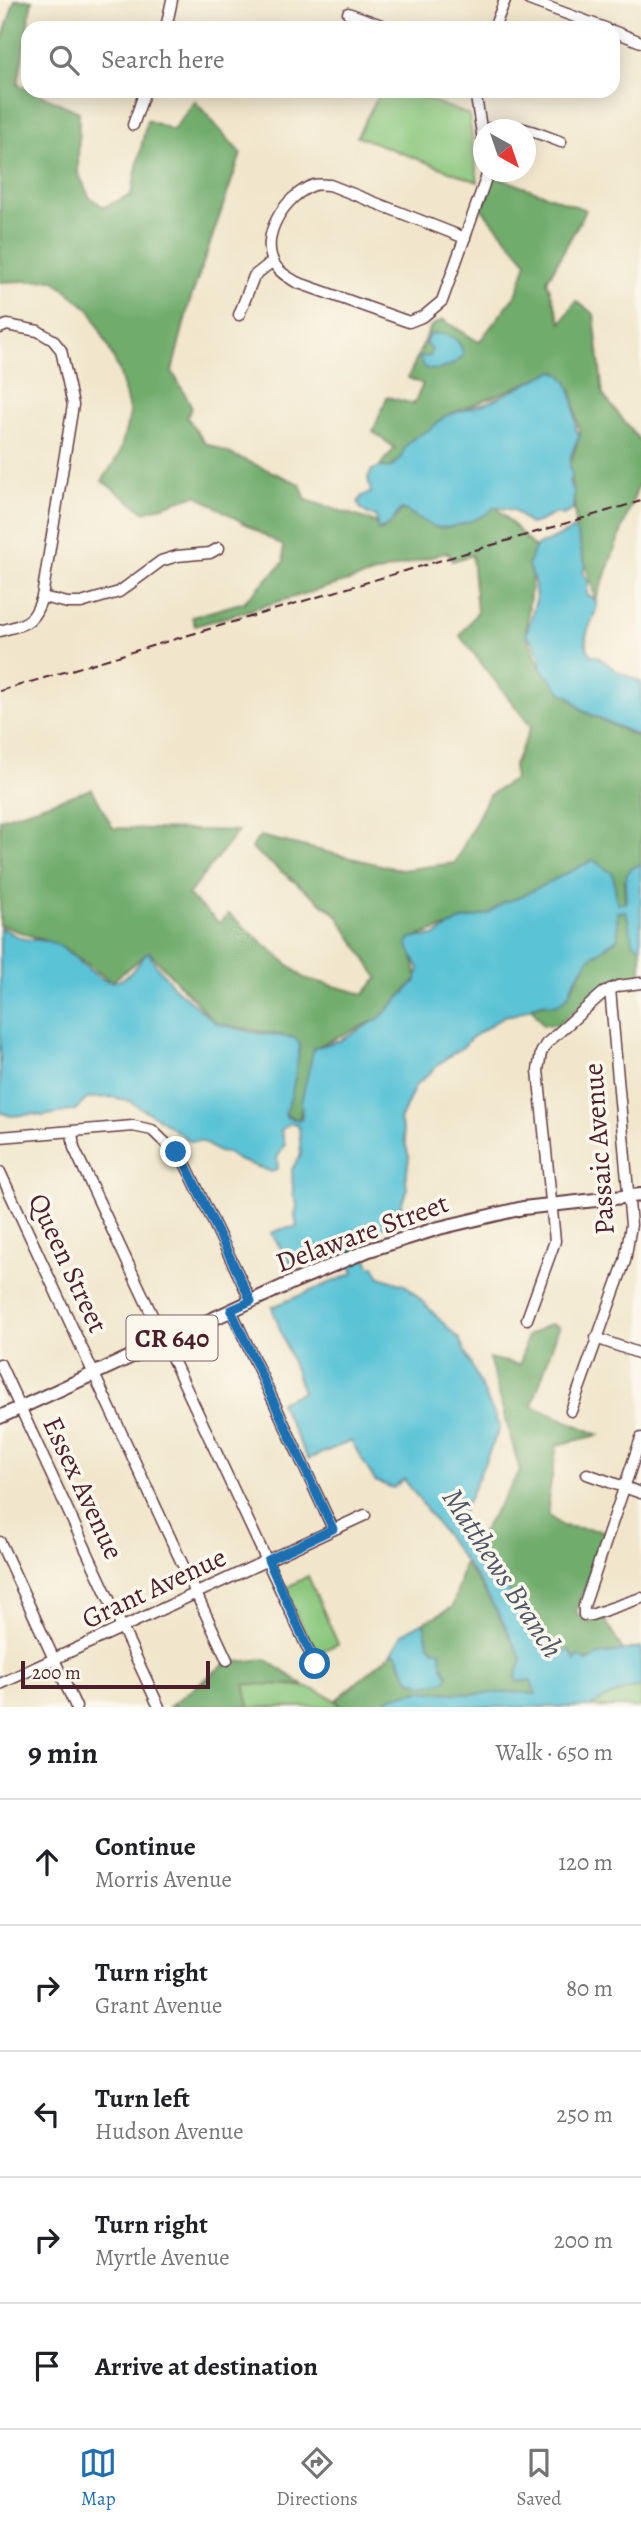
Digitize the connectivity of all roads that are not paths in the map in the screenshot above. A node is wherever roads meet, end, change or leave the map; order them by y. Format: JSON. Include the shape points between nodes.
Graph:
{"nodes":[{"id":1,"x":172,"y":0,"type":"edge"},
{"id":2,"x":505,"y":0,"type":"edge"},
{"id":3,"x":529,"y":0,"type":"edge"},
{"id":4,"x":348,"y":13,"type":"dead end"},
{"id":5,"x":168,"y":21,"type":"edge"},
{"id":6,"x":370,"y":21,"type":"edge"},
{"id":7,"x":497,"y":21,"type":"edge"},
{"id":8,"x":586,"y":21,"type":"edge"},
{"id":9,"x":620,"y":34,"type":"edge"},
{"id":10,"x":641,"y":42,"type":"edge"},
{"id":11,"x":143,"y":98,"type":"edge"},
{"id":12,"x":476,"y":98,"type":"edge"},
{"id":13,"x":481,"y":119,"type":"edge"},
{"id":14,"x":133,"y":125,"type":"dead end"},
{"id":15,"x":536,"y":132,"type":"edge"},
{"id":16,"x":561,"y":142,"type":"dead end"},
{"id":17,"x":485,"y":182,"type":"edge"},
{"id":18,"x":465,"y":238,"type":"junction"},
{"id":19,"x":273,"y":261,"type":"junction"},
{"id":20,"x":239,"y":315,"type":"dead end"},
{"id":21,"x":0,"y":328,"type":"edge"},
{"id":22,"x":219,"y":548,"type":"dead end"},
{"id":23,"x":43,"y":597,"type":"junction"},
{"id":24,"x":0,"y":631,"type":"edge"},
{"id":25,"x":641,"y":984,"type":"edge"},
{"id":26,"x":610,"y":989,"type":"junction"},
{"id":27,"x":72,"y":1132,"type":"junction"},
{"id":28,"x":0,"y":1137,"type":"edge"},
{"id":29,"x":0,"y":1172,"type":"edge"},
{"id":30,"x":635,"y":1195,"type":"edge"},
{"id":31,"x":553,"y":1204,"type":"junction"},
{"id":32,"x":251,"y":1301,"type":"junction"},
{"id":33,"x":231,"y":1310,"type":"junction"},
{"id":34,"x":527,"y":1319,"type":"dead end"},
{"id":35,"x":596,"y":1338,"type":"junction"},
{"id":36,"x":166,"y":1340,"type":"junction"},
{"id":37,"x":641,"y":1354,"type":"edge"},
{"id":38,"x":0,"y":1364,"type":"edge"},
{"id":39,"x":94,"y":1374,"type":"junction"},
{"id":40,"x":20,"y":1408,"type":"junction"},
{"id":41,"x":571,"y":1411,"type":"dead end"},
{"id":42,"x":0,"y":1418,"type":"edge"},
{"id":43,"x":641,"y":1438,"type":"edge"},
{"id":44,"x":587,"y":1474,"type":"dead end"},
{"id":45,"x":624,"y":1487,"type":"junction"},
{"id":46,"x":641,"y":1493,"type":"edge"},
{"id":47,"x":365,"y":1515,"type":"dead end"},
{"id":48,"x":333,"y":1529,"type":"junction"},
{"id":49,"x":0,"y":1542,"type":"edge"},
{"id":50,"x":268,"y":1560,"type":"junction"},
{"id":51,"x":195,"y":1593,"type":"junction"},
{"id":52,"x":641,"y":1598,"type":"edge"},
{"id":53,"x":123,"y":1628,"type":"junction"},
{"id":54,"x":54,"y":1660,"type":"junction"},
{"id":55,"x":227,"y":1660,"type":"dead end"},
{"id":56,"x":315,"y":1664,"type":"dead end"},
{"id":57,"x":0,"y":1684,"type":"edge"},
{"id":58,"x":76,"y":1707,"type":"edge"},
{"id":59,"x":159,"y":1707,"type":"edge"}],
"edges":[{"from":1,"to":5,"type":"street"},
{"from":2,"to":7,"type":"street"},
{"from":3,"to":8,"type":"street"},
{"from":4,"to":6,"type":"street"},
{"from":9,"to":10,"type":"street"},
{"from":11,"to":14,"type":"street"},
{"from":12,"to":13,"type":"street"},
{"from":15,"to":16,"type":"street"},
{"from":17,"to":18,"type":"street"},
{"from":18,"to":19,"type":"street","via":[[315,184],[281,212],[270,230]]},
{"from":18,"to":19,"type":"street","via":[[442,301],[409,322],[296,282]]},
{"from":19,"to":20,"type":"street","via":[[254,276]]},
{"from":21,"to":23,"type":"street","via":[[7,325],[38,331],[52,340],[61,351],[73,405]]},
{"from":22,"to":23,"type":"street","via":[[161,561],[119,592],[81,603]]},
{"from":23,"to":24,"type":"street","via":[[37,614],[27,623]]},
{"from":25,"to":26,"type":"street"},
{"from":26,"to":30,"type":"street","name":"Passaic Avenue"},
{"from":26,"to":31,"type":"street","via":[[546,1044],[538,1061]]},
{"from":27,"to":28,"type":"street"},
{"from":27,"to":32,"type":"street","via":[[144,1127],[176,1152]]},
{"from":27,"to":36,"type":"street"},
{"from":29,"to":39,"type":"street","name":"Queen Street"},
{"from":30,"to":31,"type":"main road","name":"Delaware Street","number":"CR 640"},
{"from":30,"to":35,"type":"street","name":"Passaic Avenue","via":[[629,1245]]},
{"from":31,"to":32,"type":"main road","name":"Delaware Street","number":"CR 640","via":[[490,1214],[369,1250]]},
{"from":31,"to":34,"type":"street","via":[[553,1249]]},
{"from":32,"to":33,"type":"main road","name":"Delaware Street","number":"CR 640"},
{"from":33,"to":36,"type":"main road","name":"Delaware Street","number":"CR 640"},
{"from":33,"to":48,"type":"street"},
{"from":35,"to":37,"type":"street"},
{"from":35,"to":41,"type":"street","name":"Passaic Avenue"},
{"from":36,"to":39,"type":"main road","name":"Delaware Street","number":"CR 640"},
{"from":36,"to":50,"type":"street"},
{"from":38,"to":40,"type":"street","name":"Essex Avenue"},
{"from":39,"to":40,"type":"main road","name":"Delaware Street","number":"CR 640"},
{"from":39,"to":51,"type":"street","name":"Queen Street"},
{"from":40,"to":42,"type":"main road","name":"Delaware Street","number":"CR 640"},
{"from":40,"to":53,"type":"street","name":"Essex Avenue"},
{"from":43,"to":45,"type":"street"},
{"from":44,"to":45,"type":"street"},
{"from":45,"to":46,"type":"street"},
{"from":45,"to":52,"type":"street","via":[[584,1615]]},
{"from":47,"to":48,"type":"street","name":"Grant Avenue"},
{"from":48,"to":50,"type":"street","name":"Grant Avenue"},
{"from":49,"to":54,"type":"street"},
{"from":50,"to":51,"type":"street","name":"Grant Avenue"},
{"from":50,"to":56,"type":"street"},
{"from":51,"to":53,"type":"street","name":"Grant Avenue"},
{"from":51,"to":55,"type":"street","name":"Queen Street"},
{"from":53,"to":54,"type":"street","name":"Grant Avenue"},
{"from":53,"to":59,"type":"street","name":"Essex Avenue"},
{"from":54,"to":57,"type":"street","name":"Grant Avenue"},
{"from":54,"to":58,"type":"street"}]}
